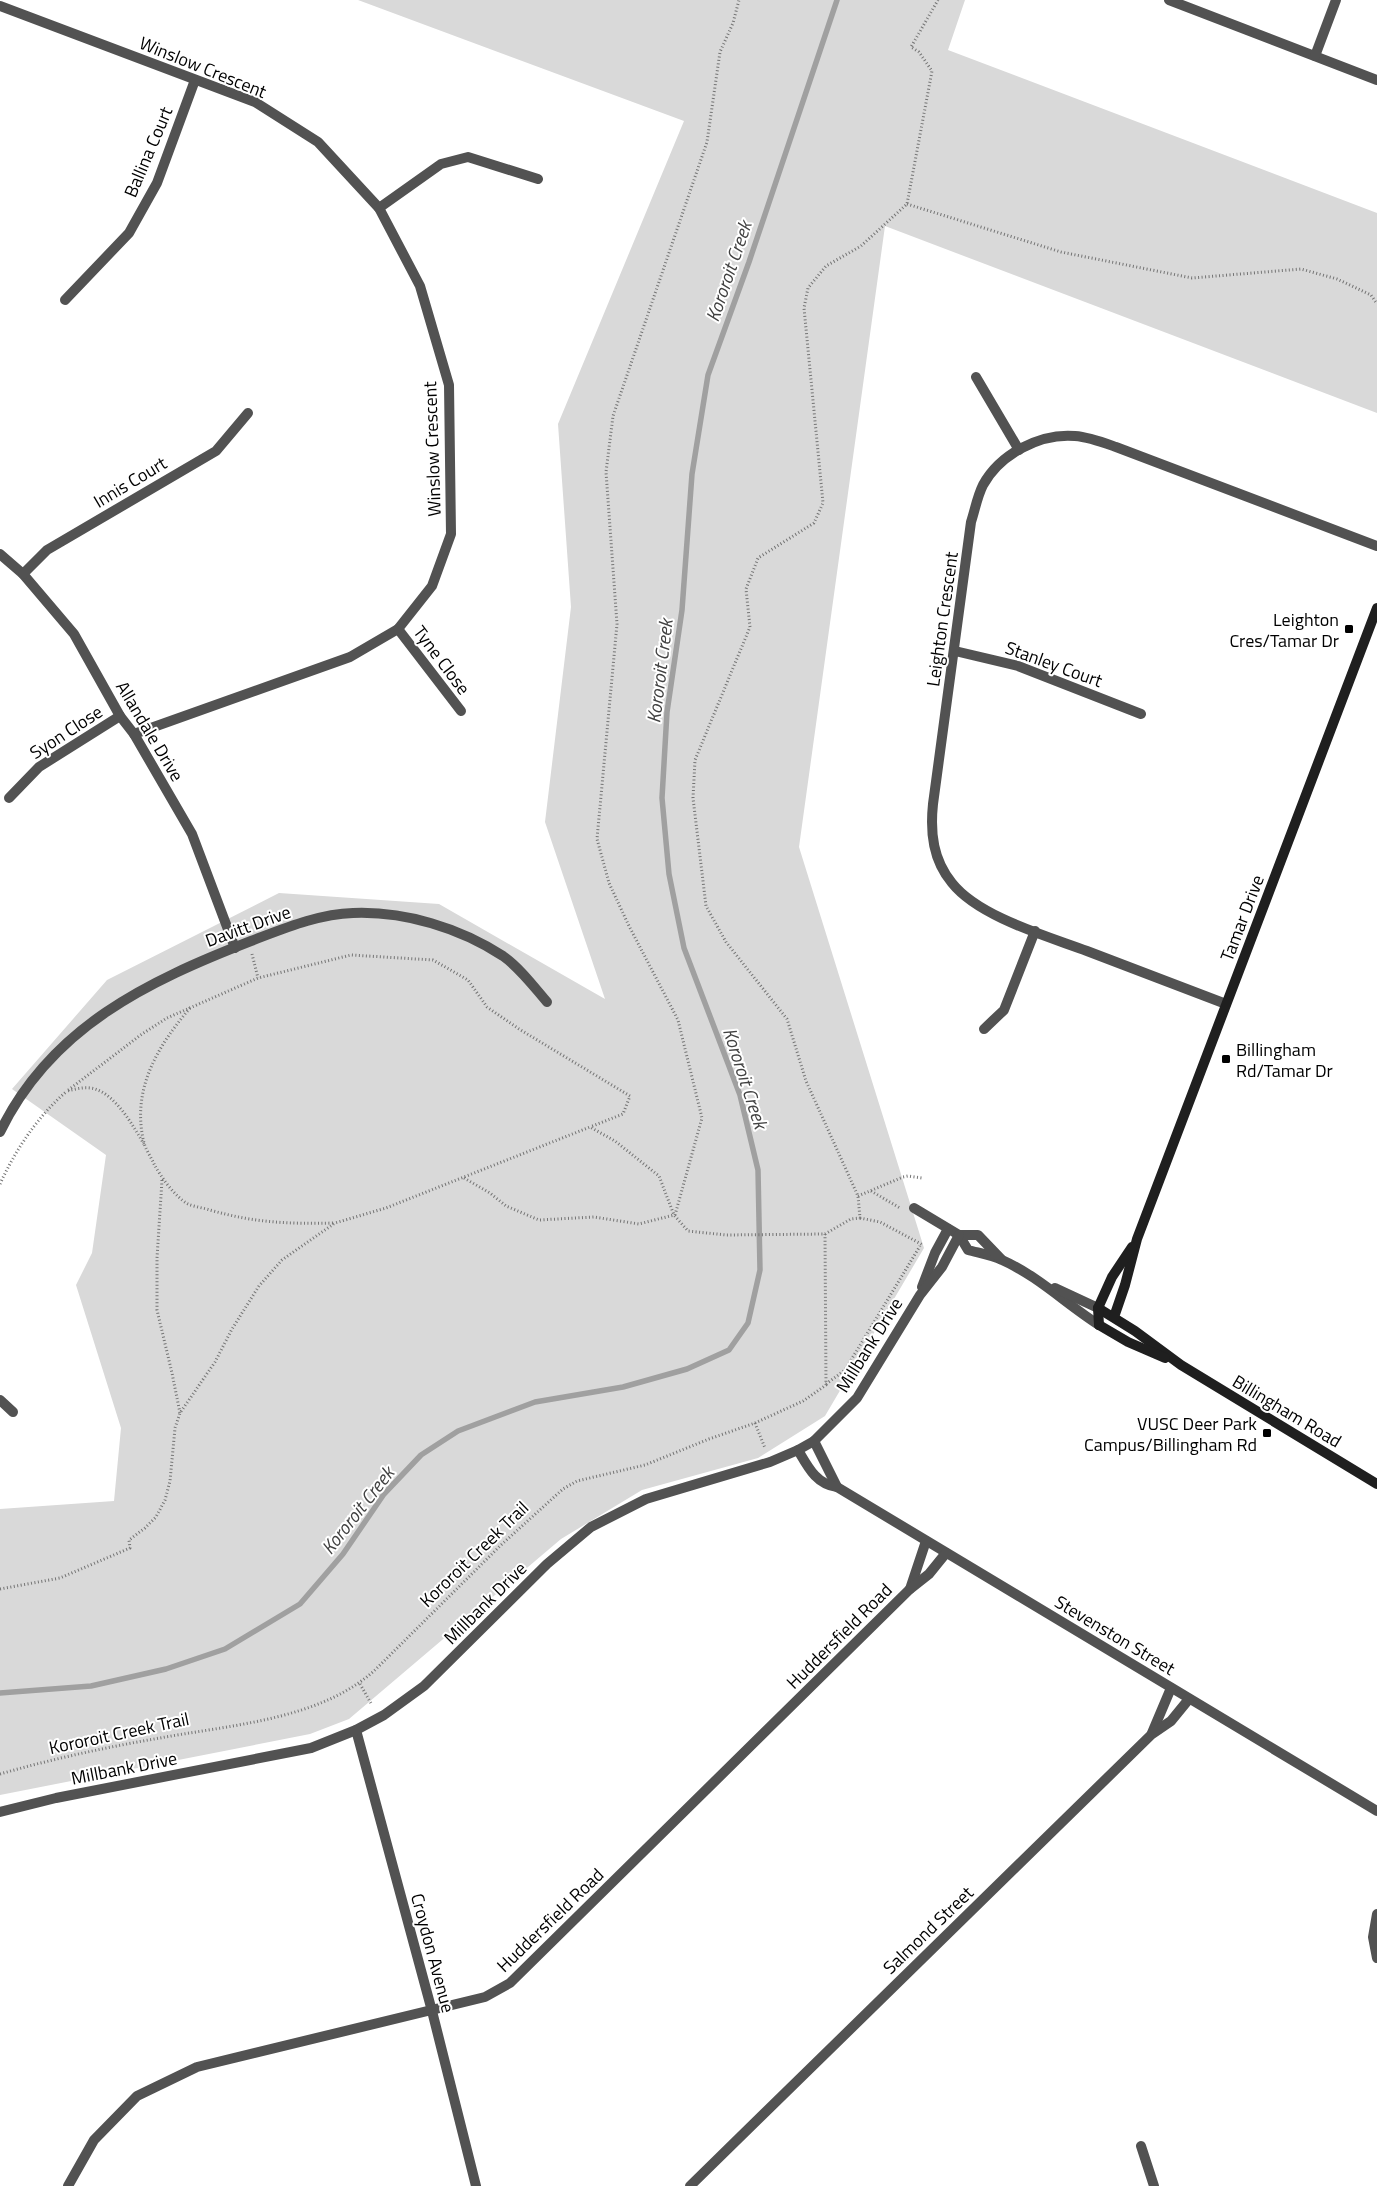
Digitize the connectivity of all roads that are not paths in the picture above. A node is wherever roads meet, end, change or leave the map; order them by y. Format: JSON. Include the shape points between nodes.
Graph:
{"nodes":[{"id":1,"x":1169,"y":0,"type":"edge"},
{"id":2,"x":1336,"y":0,"type":"edge"},
{"id":3,"x":0,"y":6,"type":"edge"},
{"id":4,"x":1315,"y":56,"type":"junction"},
{"id":5,"x":195,"y":80,"type":"junction"},
{"id":6,"x":1377,"y":80,"type":"edge"},
{"id":7,"x":538,"y":179,"type":"dead end"},
{"id":8,"x":379,"y":208,"type":"junction"},
{"id":9,"x":65,"y":300,"type":"dead end"},
{"id":10,"x":976,"y":377,"type":"dead end"},
{"id":11,"x":248,"y":413,"type":"dead end"},
{"id":12,"x":1019,"y":450,"type":"junction"},
{"id":13,"x":1377,"y":546,"type":"edge"},
{"id":14,"x":0,"y":554,"type":"edge"},
{"id":15,"x":24,"y":574,"type":"junction"},
{"id":16,"x":1377,"y":608,"type":"edge"},
{"id":17,"x":398,"y":629,"type":"junction"},
{"id":18,"x":955,"y":651,"type":"junction"},
{"id":19,"x":461,"y":711,"type":"dead end"},
{"id":20,"x":1141,"y":714,"type":"dead end"},
{"id":21,"x":120,"y":716,"type":"junction"},
{"id":22,"x":134,"y":734,"type":"junction"},
{"id":23,"x":9,"y":798,"type":"dead end"},
{"id":24,"x":1035,"y":931,"type":"junction"},
{"id":25,"x":235,"y":948,"type":"junction"},
{"id":26,"x":547,"y":1002,"type":"dead end"},
{"id":27,"x":1226,"y":1004,"type":"junction"},
{"id":28,"x":984,"y":1029,"type":"dead end"},
{"id":29,"x":0,"y":1132,"type":"edge"},
{"id":30,"x":914,"y":1208,"type":"road end"},
{"id":31,"x":948,"y":1228,"type":"junction"},
{"id":32,"x":959,"y":1235,"type":"junction"},
{"id":33,"x":1137,"y":1239,"type":"junction"},
{"id":34,"x":1001,"y":1259,"type":"junction"},
{"id":35,"x":1044,"y":1284,"type":"junction"},
{"id":36,"x":920,"y":1295,"type":"junction"},
{"id":37,"x":1098,"y":1308,"type":"junction"},
{"id":38,"x":1114,"y":1316,"type":"junction"},
{"id":39,"x":1099,"y":1325,"type":"junction"},
{"id":40,"x":1180,"y":1365,"type":"junction"},
{"id":41,"x":0,"y":1400,"type":"edge"},
{"id":42,"x":14,"y":1412,"type":"dead end"},
{"id":43,"x":814,"y":1441,"type":"junction"},
{"id":44,"x":798,"y":1450,"type":"junction"},
{"id":45,"x":1377,"y":1484,"type":"edge"},
{"id":46,"x":837,"y":1487,"type":"junction"},
{"id":47,"x":926,"y":1541,"type":"junction"},
{"id":48,"x":946,"y":1553,"type":"junction"},
{"id":49,"x":910,"y":1589,"type":"junction"},
{"id":50,"x":1171,"y":1688,"type":"junction"},
{"id":51,"x":1190,"y":1699,"type":"junction"},
{"id":52,"x":356,"y":1730,"type":"junction"},
{"id":53,"x":1152,"y":1734,"type":"junction"},
{"id":54,"x":1377,"y":1811,"type":"edge"},
{"id":55,"x":0,"y":1812,"type":"edge"},
{"id":56,"x":1377,"y":1914,"type":"edge"},
{"id":57,"x":1377,"y":1958,"type":"edge"},
{"id":58,"x":432,"y":2010,"type":"junction"},
{"id":59,"x":1141,"y":2146,"type":"dead end"},
{"id":60,"x":68,"y":2186,"type":"edge"},
{"id":61,"x":476,"y":2186,"type":"edge"},
{"id":62,"x":690,"y":2186,"type":"edge"},
{"id":63,"x":1154,"y":2186,"type":"edge"}],
"edges":[{"from":1,"to":4,"type":"street"},
{"from":2,"to":4,"type":"street"},
{"from":3,"to":5,"type":"street","name":"Winslow Crescent"},
{"from":4,"to":6,"type":"street"},
{"from":5,"to":8,"type":"street","name":"Winslow Crescent","via":[[255,102],[318,142]]},
{"from":5,"to":9,"type":"street","name":"Ballina Court","via":[[156,183],[129,233]]},
{"from":7,"to":8,"type":"street","via":[[468,157],[441,164]]},
{"from":8,"to":17,"type":"street","name":"Winslow Crescent","via":[[420,286],[449,385],[451,534],[432,586]]},
{"from":10,"to":12,"type":"street"},
{"from":11,"to":15,"type":"street","name":"Innis Court","via":[[216,451],[47,550]]},
{"from":12,"to":13,"type":"street","name":"Leighton Crescent","via":[[1054,438],[1093,439]]},
{"from":12,"to":18,"type":"street","name":"Leighton Crescent","via":[[994,470],[977,502],[971,522]]},
{"from":14,"to":15,"type":"street","name":"Allandale Drive"},
{"from":15,"to":21,"type":"street","name":"Allandale Drive","via":[[74,634]]},
{"from":16,"to":27,"type":"street","name":"Tamar Drive"},
{"from":17,"to":19,"type":"street","name":"Tyne Close"},
{"from":17,"to":22,"type":"street","name":"Winslow Crescent","via":[[350,657]]},
{"from":18,"to":20,"type":"street","name":"Stanley Court","via":[[1018,666]]},
{"from":18,"to":24,"type":"street","name":"Leighton Crescent","via":[[932,812],[935,852],[952,883],[964,896],[981,908]]},
{"from":21,"to":22,"type":"street","name":"Allandale Drive"},
{"from":21,"to":23,"type":"street","name":"Syon Close","via":[[39,767]]},
{"from":22,"to":25,"type":"street","name":"Allandale Drive","via":[[192,834]]},
{"from":24,"to":27,"type":"street","name":"Leighton Crescent"},
{"from":24,"to":28,"type":"street","via":[[1004,1010]]},
{"from":25,"to":26,"type":"street","name":"Davitt Drive","via":[[317,920],[351,913],[378,914],[440,925],[474,940],[504,957]]},
{"from":25,"to":29,"type":"street","name":"Davitt Drive","via":[[176,971],[139,990],[92,1022],[53,1056],[34,1078],[10,1111]]},
{"from":27,"to":33,"type":"street","name":"Tamar Drive"},
{"from":30,"to":31,"type":"street","name":"Billingham Road"},
{"from":31,"to":32,"type":"street","name":"Billingham Road"},
{"from":31,"to":36,"type":"street","name":"Millbank Drive","via":[[935,1252]]},
{"from":32,"to":34,"type":"street","name":"Billingham Road","via":[[968,1250]]},
{"from":32,"to":34,"type":"street","name":"Billingham Road","via":[[978,1235]]},
{"from":32,"to":36,"type":"street","name":"Millbank Drive","via":[[942,1267]]},
{"from":33,"to":37,"type":"street","name":"Tamar Drive","via":[[1112,1277]]},
{"from":33,"to":38,"type":"street","name":"Tamar Drive"},
{"from":34,"to":35,"type":"street","name":"Billingham Road"},
{"from":35,"to":37,"type":"street","name":"Billingham Road"},
{"from":35,"to":39,"type":"street","name":"Billingham Road"},
{"from":36,"to":43,"type":"street","name":"Millbank Drive","via":[[857,1398]]},
{"from":37,"to":38,"type":"street","name":"Billingham Road"},
{"from":37,"to":39,"type":"street"},
{"from":38,"to":39,"type":"street"},
{"from":38,"to":40,"type":"street","name":"Billingham Road"},
{"from":39,"to":40,"type":"street","name":"Billingham Road"},
{"from":40,"to":45,"type":"street","name":"Billingham Road"},
{"from":41,"to":42,"type":"street"},
{"from":43,"to":44,"type":"street","name":"Millbank Drive"},
{"from":43,"to":46,"type":"street"},
{"from":44,"to":46,"type":"street","name":"Stevenston Street","via":[[817,1479]]},
{"from":44,"to":52,"type":"street","name":"Millbank Drive","via":[[770,1462],[646,1499],[591,1527],[547,1564],[424,1686],[390,1711]]},
{"from":46,"to":47,"type":"street","name":"Stevenston Street"},
{"from":47,"to":48,"type":"street","name":"Stevenston Street"},
{"from":47,"to":49,"type":"street","name":"Huddersfield Road"},
{"from":48,"to":49,"type":"street","name":"Huddersfield Road","via":[[929,1574]]},
{"from":48,"to":50,"type":"street","name":"Stevenston Street"},
{"from":49,"to":58,"type":"street","name":"Huddersfield Road","via":[[510,1983],[485,1997]]},
{"from":50,"to":51,"type":"street","name":"Stevenston Street"},
{"from":50,"to":53,"type":"street"},
{"from":51,"to":53,"type":"street","name":"Salmond Street","via":[[1171,1721]]},
{"from":51,"to":54,"type":"street","name":"Stevenston Street"},
{"from":52,"to":55,"type":"street","name":"Millbank Drive","via":[[311,1748]]},
{"from":52,"to":58,"type":"street","name":"Croydon Avenue"},
{"from":53,"to":62,"type":"street","name":"Salmond Street"},
{"from":56,"to":57,"type":"street","via":[[1373,1937]]},
{"from":58,"to":60,"type":"street","name":"Huddersfield Road","via":[[197,2067],[137,2096],[94,2140]]},
{"from":58,"to":61,"type":"street","name":"Croydon Avenue"},
{"from":59,"to":63,"type":"street"}]}
